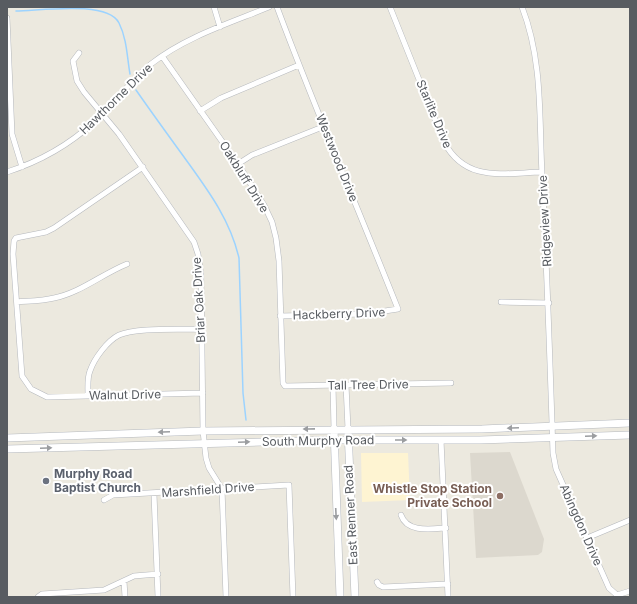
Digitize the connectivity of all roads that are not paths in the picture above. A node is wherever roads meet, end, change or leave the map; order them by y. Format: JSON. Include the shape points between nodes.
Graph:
{"nodes":[{"id":1,"x":214,"y":7,"type":"edge"},
{"id":2,"x":270,"y":7,"type":"edge"},
{"id":3,"x":277,"y":7,"type":"edge"},
{"id":4,"x":390,"y":7,"type":"edge"},
{"id":5,"x":522,"y":7,"type":"edge"},
{"id":6,"x":7,"y":18,"type":"edge"},
{"id":7,"x":220,"y":27,"type":"junction"},
{"id":8,"x":79,"y":53,"type":"dead end"},
{"id":9,"x":162,"y":56,"type":"junction"},
{"id":10,"x":299,"y":66,"type":"junction"},
{"id":11,"x":200,"y":111,"type":"junction"},
{"id":12,"x":102,"y":115,"type":"junction"},
{"id":13,"x":325,"y":126,"type":"junction"},
{"id":14,"x":238,"y":164,"type":"junction"},
{"id":15,"x":22,"y":167,"type":"junction"},
{"id":16,"x":143,"y":167,"type":"junction"},
{"id":17,"x":7,"y":172,"type":"edge"},
{"id":18,"x":542,"y":172,"type":"junction"},
{"id":19,"x":126,"y":264,"type":"dead end"},
{"id":20,"x":16,"y":302,"type":"junction"},
{"id":21,"x":501,"y":302,"type":"dead end"},
{"id":22,"x":549,"y":303,"type":"junction"},
{"id":23,"x":398,"y":309,"type":"joint"},
{"id":24,"x":280,"y":316,"type":"junction"},
{"id":25,"x":201,"y":329,"type":"junction"},
{"id":26,"x":451,"y":383,"type":"dead end"},
{"id":27,"x":333,"y":385,"type":"junction"},
{"id":28,"x":346,"y":385,"type":"junction"},
{"id":29,"x":285,"y":386,"type":"joint"},
{"id":30,"x":203,"y":393,"type":"junction"},
{"id":31,"x":88,"y":395,"type":"junction"},
{"id":32,"x":630,"y":423,"type":"edge"},
{"id":33,"x":552,"y":426,"type":"junction"},
{"id":34,"x":334,"y":429,"type":"junction"},
{"id":35,"x":348,"y":429,"type":"junction"},
{"id":36,"x":203,"y":431,"type":"junction"},
{"id":37,"x":83,"y":435,"type":"junction"},
{"id":38,"x":630,"y":435,"type":"edge"},
{"id":39,"x":552,"y":437,"type":"junction"},
{"id":40,"x":7,"y":438,"type":"edge"},
{"id":41,"x":334,"y":440,"type":"junction"},
{"id":42,"x":348,"y":440,"type":"junction"},
{"id":43,"x":441,"y":440,"type":"junction"},
{"id":44,"x":205,"y":444,"type":"junction"},
{"id":45,"x":83,"y":447,"type":"junction"},
{"id":46,"x":7,"y":449,"type":"edge"},
{"id":47,"x":222,"y":489,"type":"junction"},
{"id":48,"x":154,"y":494,"type":"junction"},
{"id":49,"x":104,"y":500,"type":"dead end"},
{"id":50,"x":401,"y":515,"type":"dead end"},
{"id":51,"x":630,"y":520,"type":"edge"},
{"id":52,"x":446,"y":528,"type":"junction"},
{"id":53,"x":587,"y":538,"type":"junction"},
{"id":54,"x":158,"y":574,"type":"junction"},
{"id":55,"x":124,"y":581,"type":"junction"},
{"id":56,"x":378,"y":582,"type":"dead end"},
{"id":57,"x":448,"y":584,"type":"junction"},
{"id":58,"x":630,"y":591,"type":"edge"},
{"id":59,"x":38,"y":596,"type":"edge"},
{"id":60,"x":125,"y":597,"type":"edge"},
{"id":61,"x":158,"y":597,"type":"edge"},
{"id":62,"x":226,"y":597,"type":"edge"},
{"id":63,"x":293,"y":597,"type":"edge"},
{"id":64,"x":340,"y":597,"type":"edge"},
{"id":65,"x":355,"y":597,"type":"edge"},
{"id":66,"x":448,"y":597,"type":"edge"}],
"edges":[{"from":1,"to":7,"type":"street"},
{"from":2,"to":7,"type":"street","name":"Hawthorne Drive"},
{"from":3,"to":10,"type":"street","name":"Westwood Drive"},
{"from":4,"to":18,"type":"street","name":"Starlite Drive","via":[[444,142],[454,157],[469,169],[481,173]]},
{"from":5,"to":18,"type":"street","name":"Ridgeview Drive","via":[[536,57]]},
{"from":6,"to":15,"type":"street","via":[[12,134]]},
{"from":7,"to":9,"type":"street","name":"Hawthorne Drive"},
{"from":8,"to":12,"type":"street","name":"Briar Oak Drive","via":[[73,61],[77,82]]},
{"from":9,"to":11,"type":"street","name":"Oakbluff Drive"},
{"from":9,"to":12,"type":"street","name":"Hawthorne Drive","via":[[134,79]]},
{"from":10,"to":11,"type":"street","via":[[221,98]]},
{"from":10,"to":13,"type":"street","name":"Westwood Drive"},
{"from":11,"to":14,"type":"street","name":"Oakbluff Drive"},
{"from":12,"to":15,"type":"street","name":"Hawthorne Drive","via":[[60,148]]},
{"from":12,"to":16,"type":"street","name":"Briar Oak Drive","via":[[120,134]]},
{"from":13,"to":14,"type":"street","via":[[252,155]]},
{"from":13,"to":23,"type":"street","name":"Westwood Drive"},
{"from":14,"to":24,"type":"street","name":"Oakbluff Drive","via":[[264,205],[276,238]]},
{"from":15,"to":17,"type":"street","name":"Hawthorne Drive"},
{"from":16,"to":20,"type":"street","via":[[54,228],[16,238],[13,243]]},
{"from":16,"to":25,"type":"street","name":"Briar Oak Drive","via":[[194,242],[201,275]]},
{"from":18,"to":22,"type":"street","name":"Ridgeview Drive"},
{"from":19,"to":20,"type":"street","via":[[70,293],[54,298]]},
{"from":20,"to":31,"type":"street","name":"Walnut Drive","via":[[22,376],[31,389],[47,397]]},
{"from":21,"to":22,"type":"street"},
{"from":22,"to":33,"type":"street","name":"Ridgeview Drive"},
{"from":23,"to":24,"type":"street","name":"Hackberry Drive","via":[[365,314]]},
{"from":24,"to":29,"type":"street","name":"Oakbluff Drive"},
{"from":25,"to":30,"type":"street","name":"Briar Oak Drive"},
{"from":25,"to":31,"type":"street","via":[[132,332],[118,336],[107,345],[93,364],[89,372]]},
{"from":26,"to":28,"type":"street","name":"Tall Tree Drive"},
{"from":27,"to":28,"type":"street","name":"Tall Tree Drive"},
{"from":27,"to":29,"type":"street","name":"Tall Tree Drive"},
{"from":27,"to":34,"type":"street","name":"East Renner Road"},
{"from":28,"to":35,"type":"street","name":"East Renner Road"},
{"from":30,"to":31,"type":"street","name":"Walnut Drive"},
{"from":30,"to":36,"type":"street","name":"Briar Oak Drive"},
{"from":32,"to":33,"type":"main road","name":"South Murphy Road"},
{"from":33,"to":35,"type":"main road","name":"South Murphy Road","one_way":true},
{"from":33,"to":39,"type":"street","name":"Ridgeview Drive"},
{"from":34,"to":35,"type":"main road","name":"South Murphy Road"},
{"from":34,"to":36,"type":"main road","name":"South Murphy Road","one_way":true},
{"from":34,"to":41,"type":"main road","name":"East Renner Road"},
{"from":35,"to":42,"type":"main road","name":"East Renner Road"},
{"from":36,"to":37,"type":"main road","name":"South Murphy Road","one_way":true},
{"from":36,"to":44,"type":"street","name":"Briar Oak Drive"},
{"from":37,"to":40,"type":"main road","name":"South Murphy Road"},
{"from":37,"to":45,"type":"main road"},
{"from":39,"to":38,"type":"main road","name":"South Murphy Road","one_way":true},
{"from":39,"to":43,"type":"main road","name":"South Murphy Road"},
{"from":39,"to":53,"type":"street","name":"Abingdon Drive","via":[[556,469]]},
{"from":41,"to":42,"type":"main road","name":"South Murphy Road"},
{"from":44,"to":41,"type":"main road","name":"South Murphy Road","one_way":true},
{"from":41,"to":64,"type":"main road","name":"East Renner Road","one_way":true},
{"from":42,"to":43,"type":"main road","name":"South Murphy Road","one_way":true},
{"from":42,"to":65,"type":"main road","name":"East Renner Road"},
{"from":43,"to":52,"type":"street"},
{"from":44,"to":45,"type":"main road","name":"South Murphy Road"},
{"from":44,"to":47,"type":"street","name":"Briar Oak Drive","via":[[210,468]]},
{"from":46,"to":45,"type":"main road","name":"South Murphy Road","one_way":true},
{"from":47,"to":48,"type":"street","name":"Marshfield Drive"},
{"from":47,"to":62,"type":"street"},
{"from":47,"to":63,"type":"street","name":"Marshfield Drive","via":[[289,485]]},
{"from":48,"to":49,"type":"street","name":"Marshfield Drive","via":[[113,495]]},
{"from":48,"to":54,"type":"street"},
{"from":50,"to":52,"type":"street","via":[[406,524],[414,528]]},
{"from":51,"to":53,"type":"street"},
{"from":52,"to":57,"type":"street"},
{"from":53,"to":58,"type":"street","name":"Abingdon Drive","via":[[614,595]]},
{"from":54,"to":55,"type":"street","via":[[142,575]]},
{"from":54,"to":61,"type":"street"},
{"from":55,"to":59,"type":"street","via":[[104,590]]},
{"from":55,"to":60,"type":"street"},
{"from":56,"to":57,"type":"street","via":[[383,587]]},
{"from":57,"to":66,"type":"street"}]}
